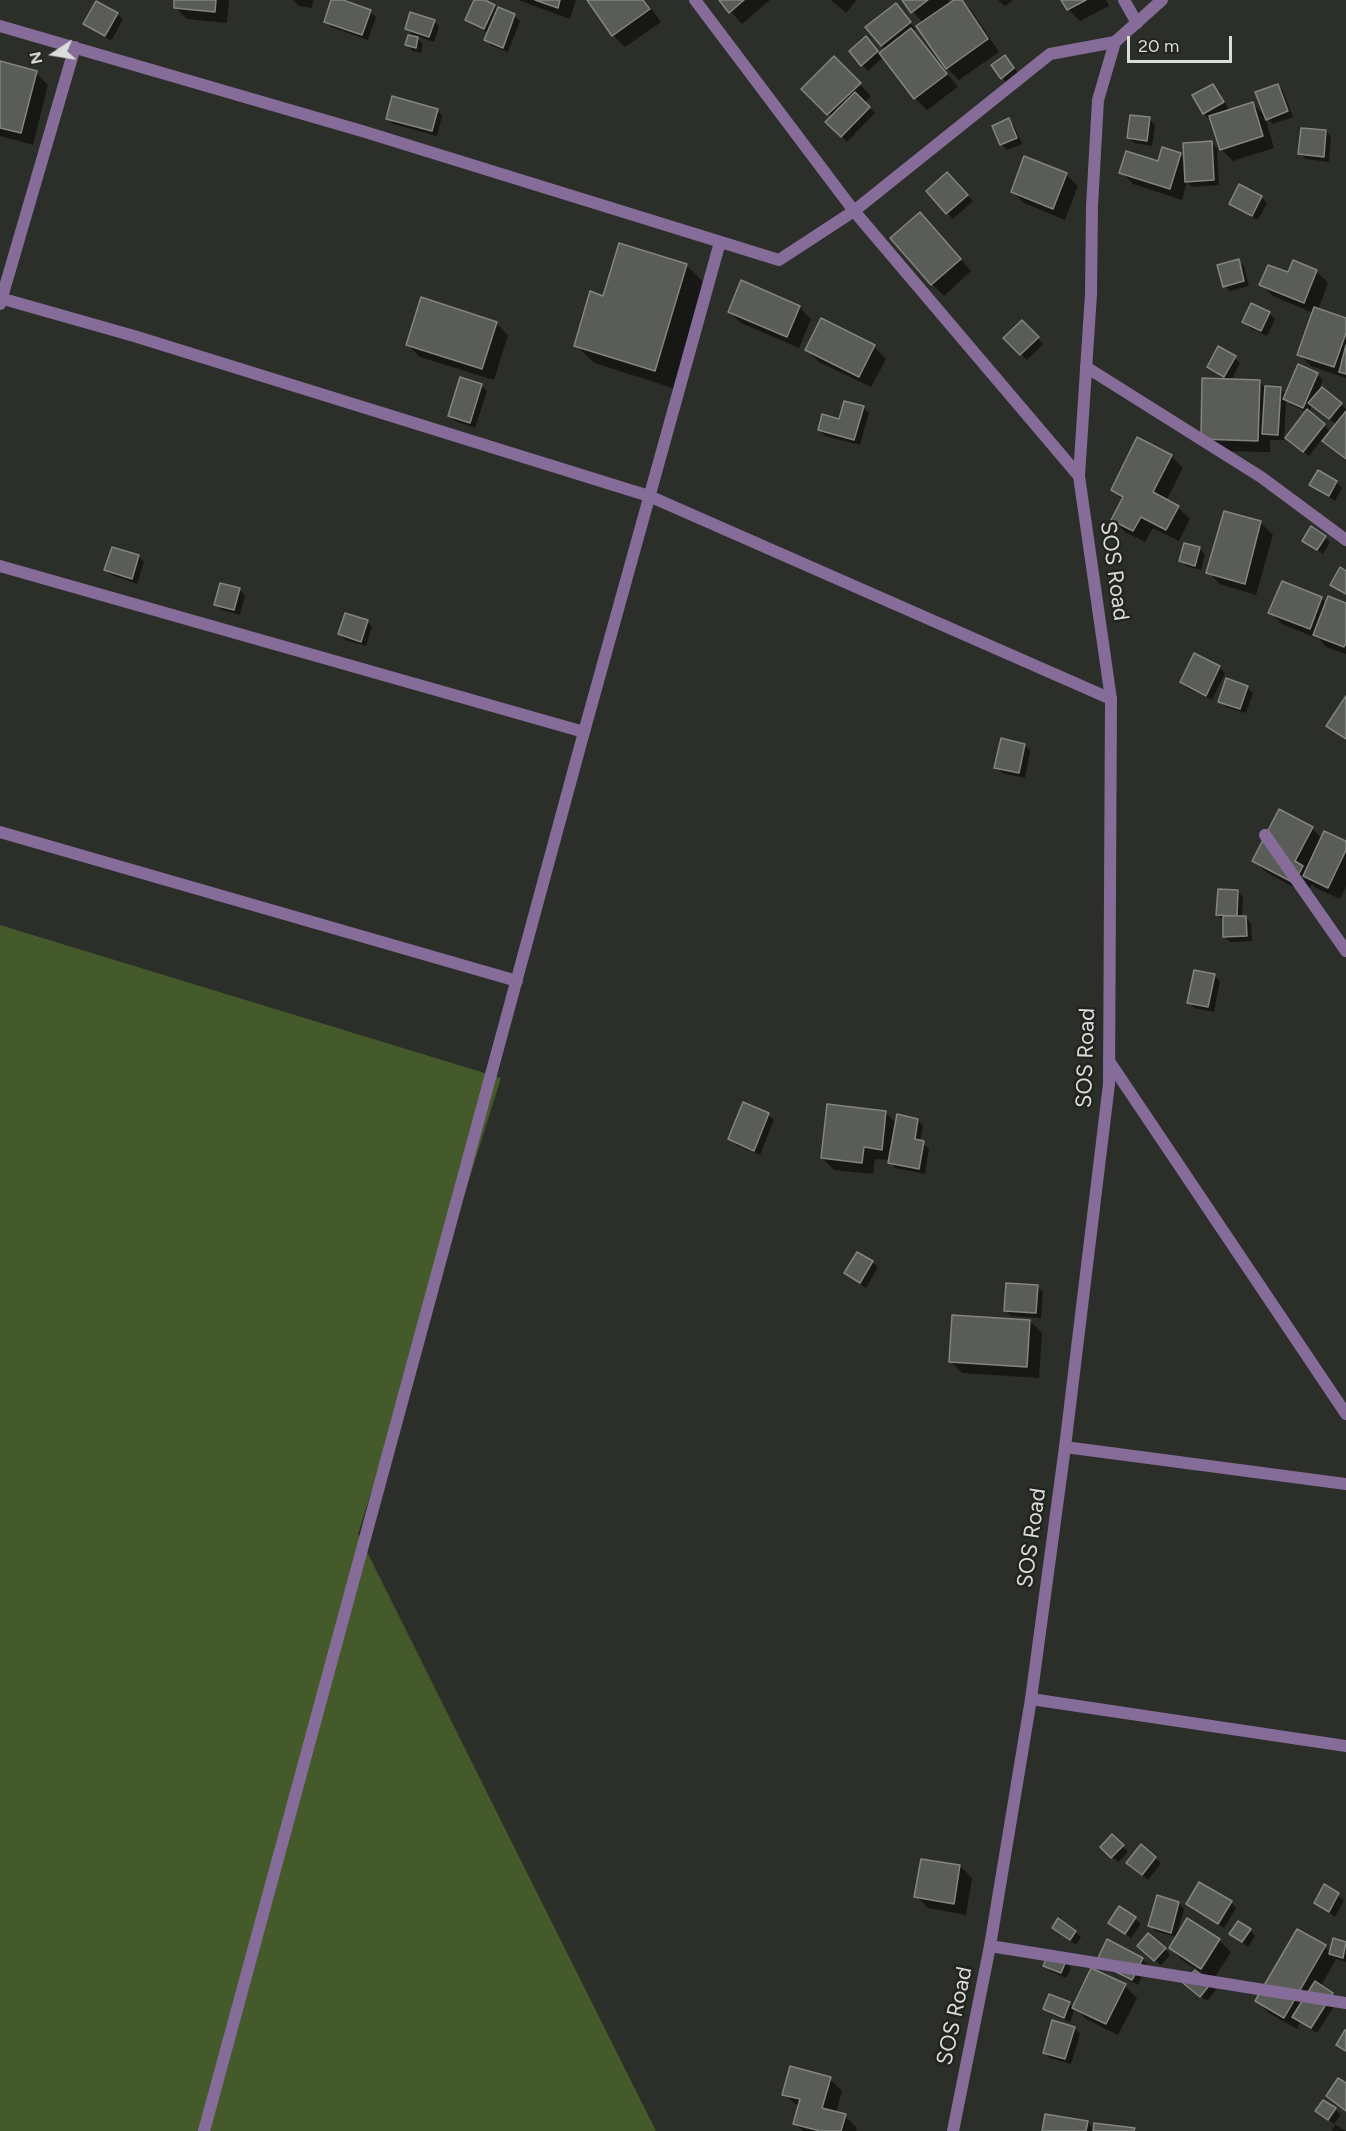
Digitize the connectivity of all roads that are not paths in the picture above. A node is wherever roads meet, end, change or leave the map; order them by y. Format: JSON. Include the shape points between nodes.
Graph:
{"nodes":[{"id":1,"x":695,"y":0,"type":"edge"},
{"id":2,"x":1124,"y":0,"type":"edge"},
{"id":3,"x":1162,"y":0,"type":"edge"},
{"id":4,"x":1137,"y":23,"type":"junction"},
{"id":5,"x":0,"y":26,"type":"edge"},
{"id":6,"x":1115,"y":42,"type":"junction"},
{"id":7,"x":75,"y":47,"type":"junction"},
{"id":8,"x":854,"y":211,"type":"junction"},
{"id":9,"x":720,"y":242,"type":"junction"},
{"id":10,"x":1,"y":300,"type":"edge"},
{"id":11,"x":1086,"y":367,"type":"junction"},
{"id":12,"x":1079,"y":476,"type":"junction"},
{"id":13,"x":649,"y":496,"type":"junction"},
{"id":14,"x":1346,"y":540,"type":"edge"},
{"id":15,"x":0,"y":566,"type":"edge"},
{"id":16,"x":1111,"y":699,"type":"junction"},
{"id":17,"x":584,"y":732,"type":"junction"},
{"id":18,"x":0,"y":832,"type":"edge"},
{"id":19,"x":1265,"y":835,"type":"dead end"},
{"id":20,"x":1346,"y":951,"type":"edge"},
{"id":21,"x":517,"y":981,"type":"junction"},
{"id":22,"x":1109,"y":1061,"type":"junction"},
{"id":23,"x":1346,"y":1414,"type":"edge"},
{"id":24,"x":1065,"y":1447,"type":"junction"},
{"id":25,"x":1346,"y":1484,"type":"edge"},
{"id":26,"x":1031,"y":1699,"type":"junction"},
{"id":27,"x":1346,"y":1746,"type":"edge"},
{"id":28,"x":990,"y":1946,"type":"junction"},
{"id":29,"x":1346,"y":2003,"type":"edge"},
{"id":30,"x":204,"y":2131,"type":"edge"},
{"id":31,"x":952,"y":2131,"type":"edge"}],
"edges":[{"from":1,"to":8,"type":"street"},
{"from":2,"to":4,"type":"street"},
{"from":3,"to":4,"type":"street"},
{"from":4,"to":6,"type":"street"},
{"from":5,"to":7,"type":"street"},
{"from":6,"to":8,"type":"street","via":[[1050,54]]},
{"from":6,"to":11,"type":"street","name":"SOS Road","via":[[1098,100]]},
{"from":7,"to":9,"type":"street","via":[[351,127]]},
{"from":7,"to":10,"type":"street"},
{"from":8,"to":9,"type":"street","via":[[779,260]]},
{"from":8,"to":12,"type":"street"},
{"from":9,"to":13,"type":"street"},
{"from":10,"to":13,"type":"street","via":[[134,336]]},
{"from":11,"to":12,"type":"street","name":"SOS Road"},
{"from":11,"to":14,"type":"street","via":[[1261,477]]},
{"from":12,"to":16,"type":"street","name":"SOS Road"},
{"from":13,"to":16,"type":"street"},
{"from":13,"to":17,"type":"street"},
{"from":15,"to":17,"type":"street"},
{"from":16,"to":22,"type":"street","name":"SOS Road"},
{"from":17,"to":21,"type":"street"},
{"from":18,"to":21,"type":"street"},
{"from":19,"to":20,"type":"street"},
{"from":21,"to":30,"type":"street"},
{"from":22,"to":23,"type":"street"},
{"from":22,"to":24,"type":"street","name":"SOS Road"},
{"from":24,"to":25,"type":"street"},
{"from":24,"to":26,"type":"street","name":"SOS Road"},
{"from":26,"to":27,"type":"street"},
{"from":26,"to":28,"type":"street","name":"SOS Road"},
{"from":28,"to":29,"type":"street"},
{"from":28,"to":31,"type":"street","name":"SOS Road"}]}
